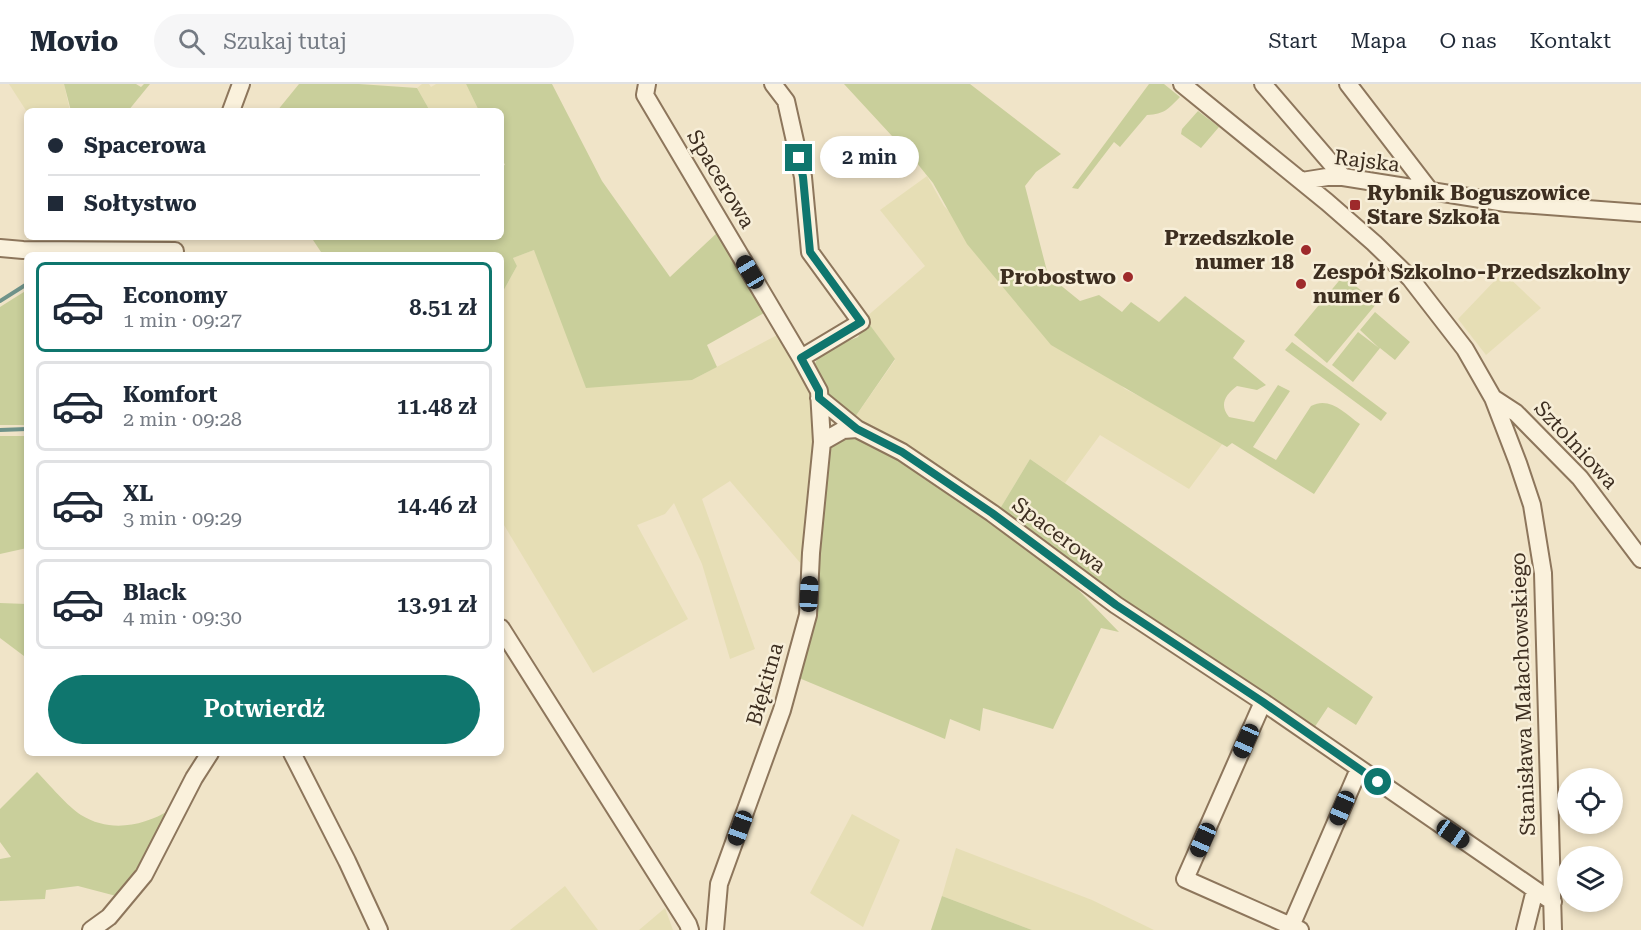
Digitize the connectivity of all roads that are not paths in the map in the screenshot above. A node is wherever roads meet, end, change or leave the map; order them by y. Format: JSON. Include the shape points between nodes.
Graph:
{"nodes":[{"id":1,"x":241,"y":84,"type":"edge"},
{"id":2,"x":647,"y":84,"type":"edge"},
{"id":3,"x":773,"y":84,"type":"edge"},
{"id":4,"x":1182,"y":84,"type":"edge"},
{"id":5,"x":1263,"y":84,"type":"edge"},
{"id":6,"x":1347,"y":84,"type":"edge"},
{"id":7,"x":232,"y":108,"type":"edge"},
{"id":8,"x":1342,"y":177,"type":"junction"},
{"id":9,"x":1302,"y":181,"type":"junction"},
{"id":10,"x":1431,"y":192,"type":"junction"},
{"id":11,"x":1641,"y":213,"type":"edge"},
{"id":12,"x":0,"y":248,"type":"edge"},
{"id":13,"x":177,"y":248,"type":"edge"},
{"id":14,"x":76,"y":252,"type":"edge"},
{"id":15,"x":24,"y":254,"type":"edge"},
{"id":16,"x":801,"y":358,"type":"junction"},
{"id":17,"x":819,"y":398,"type":"junction"},
{"id":18,"x":1493,"y":398,"type":"junction"},
{"id":19,"x":857,"y":429,"type":"junction"},
{"id":20,"x":822,"y":442,"type":"junction"},
{"id":21,"x":1641,"y":559,"type":"edge"},
{"id":22,"x":504,"y":633,"type":"edge"},
{"id":23,"x":1263,"y":702,"type":"junction"},
{"id":24,"x":208,"y":756,"type":"edge"},
{"id":25,"x":294,"y":756,"type":"edge"},
{"id":26,"x":1359,"y":769,"type":"junction"},
{"id":27,"x":1535,"y":890,"type":"junction"},
{"id":28,"x":1553,"y":902,"type":"junction"},
{"id":29,"x":1527,"y":922,"type":"edge"},
{"id":30,"x":1295,"y":928,"type":"edge"},
{"id":31,"x":1556,"y":928,"type":"edge"},
{"id":32,"x":92,"y":930,"type":"edge"},
{"id":33,"x":379,"y":930,"type":"edge"},
{"id":34,"x":690,"y":930,"type":"edge"},
{"id":35,"x":715,"y":930,"type":"edge"}],
"edges":[{"from":1,"to":7,"type":"street"},
{"from":2,"to":16,"type":"street","name":"Spacerowa","via":[[645,95]]},
{"from":3,"to":16,"type":"street","via":[[786,101],[803,177],[810,252],[861,322]]},
{"from":4,"to":9,"type":"street","name":"Stanisława Małachowskiego"},
{"from":5,"to":8,"type":"street"},
{"from":6,"to":10,"type":"street"},
{"from":8,"to":9,"type":"street","name":"Rajska"},
{"from":8,"to":10,"type":"street","name":"Rajska"},
{"from":9,"to":18,"type":"street","name":"Stanisława Małachowskiego","via":[[1410,278],[1465,349]]},
{"from":10,"to":11,"type":"street","name":"Rajska","via":[[1506,203]]},
{"from":12,"to":15,"type":"street"},
{"from":13,"to":14,"type":"street"},
{"from":16,"to":17,"type":"street","name":"Spacerowa"},
{"from":17,"to":19,"type":"street","name":"Spacerowa"},
{"from":17,"to":20,"type":"street","name":"Błękitna"},
{"from":18,"to":21,"type":"street","name":"Sztolniowa","via":[[1516,413],[1580,478]]},
{"from":18,"to":28,"type":"street","name":"Stanisława Małachowskiego","via":[[1532,506],[1543,573]]},
{"from":19,"to":20,"type":"street","via":[[843,430]]},
{"from":19,"to":23,"type":"street","name":"Spacerowa","via":[[902,452],[1116,605]]},
{"from":20,"to":35,"type":"street","name":"Błękitna","via":[[808,615],[782,710],[719,884]]},
{"from":22,"to":34,"type":"street"},
{"from":23,"to":26,"type":"street","name":"Spacerowa"},
{"from":23,"to":30,"type":"street","via":[[1185,879]]},
{"from":24,"to":32,"type":"street","via":[[144,875],[109,917]]},
{"from":25,"to":33,"type":"street"},
{"from":26,"to":27,"type":"street","name":"Spacerowa"},
{"from":26,"to":30,"type":"street"},
{"from":27,"to":28,"type":"street","name":"Spacerowa"},
{"from":27,"to":29,"type":"street"},
{"from":28,"to":29,"type":"street"},
{"from":28,"to":31,"type":"street","name":"Stanisława Małachowskiego"}]}
